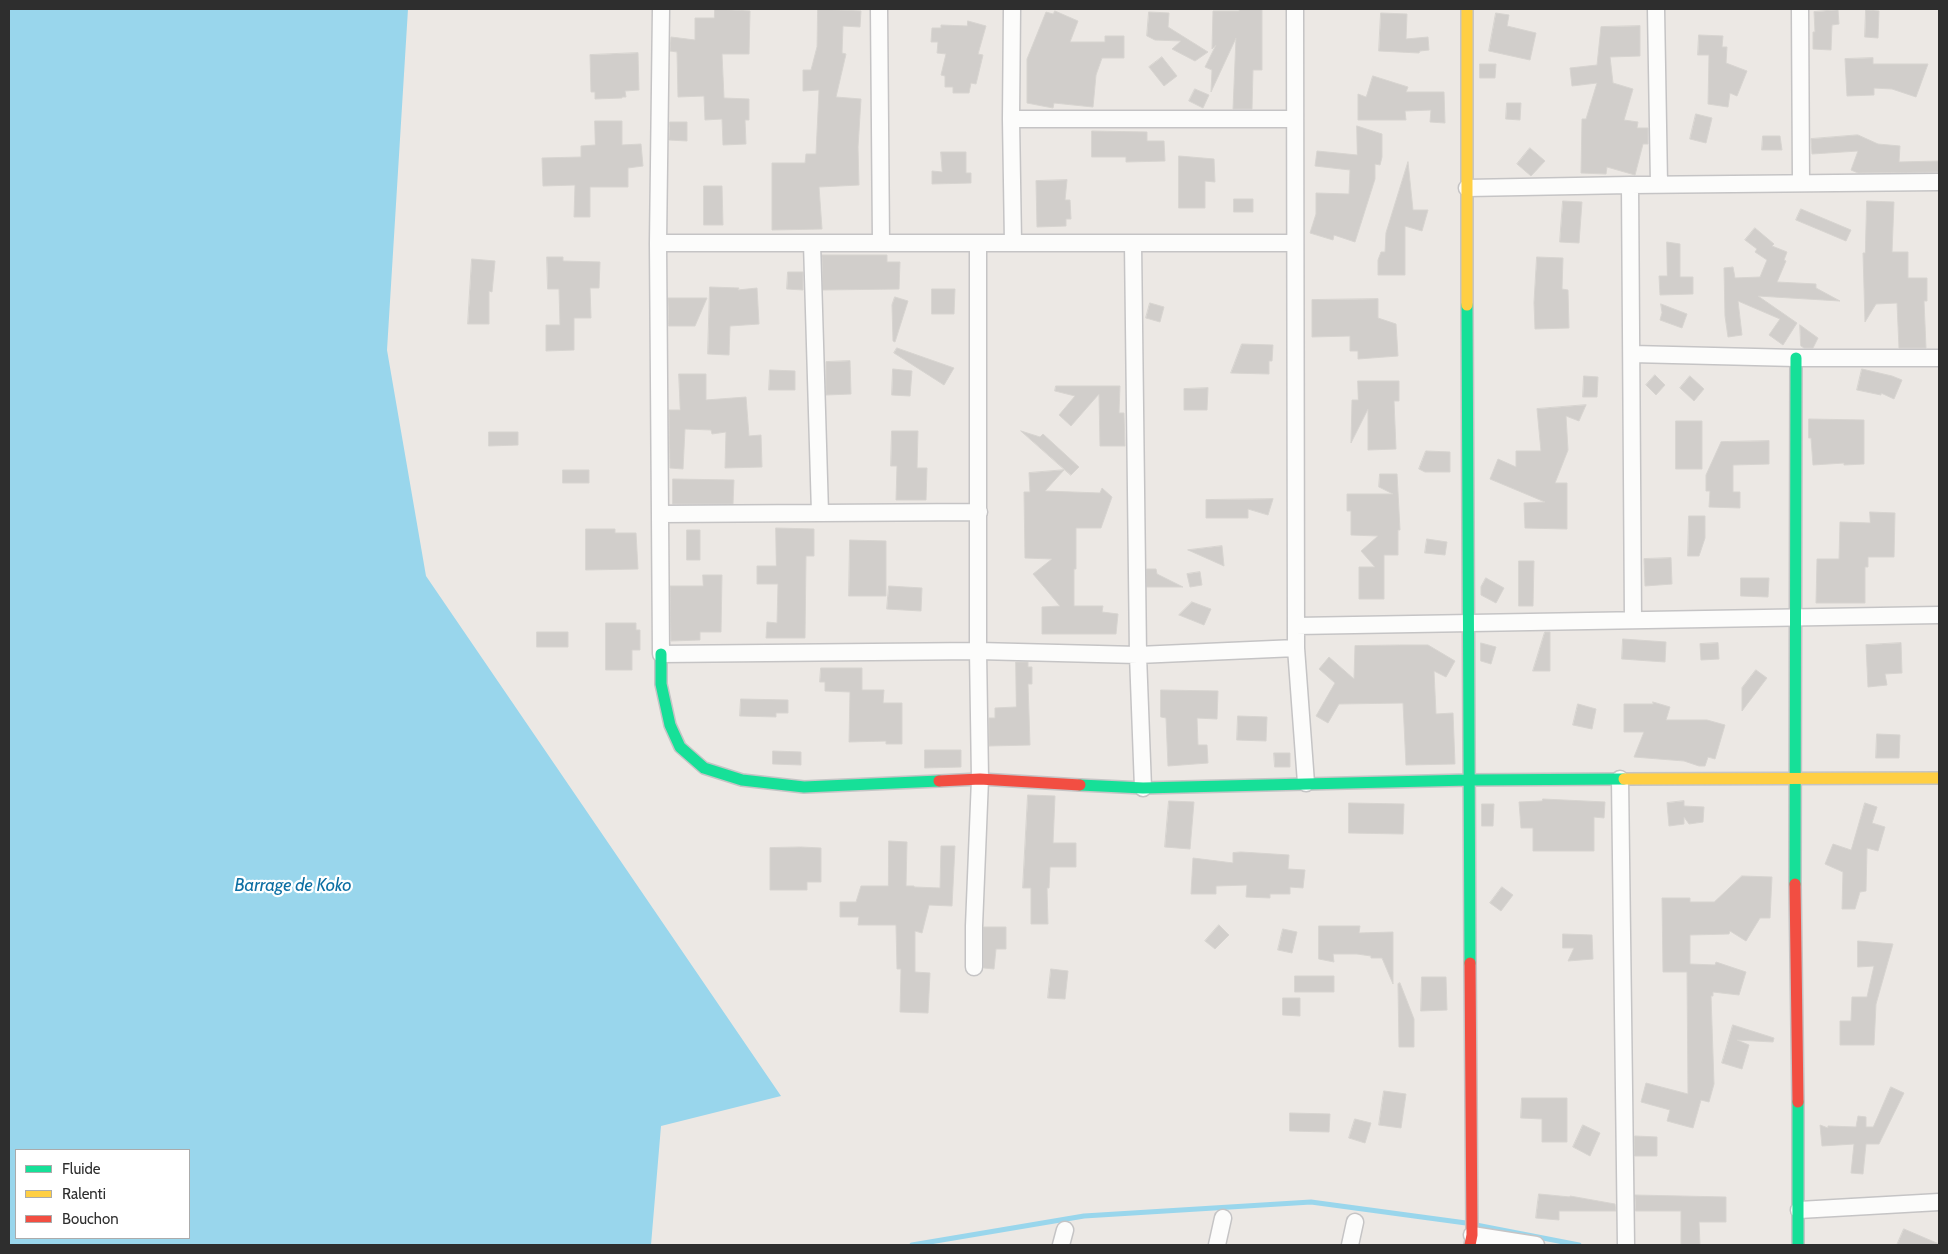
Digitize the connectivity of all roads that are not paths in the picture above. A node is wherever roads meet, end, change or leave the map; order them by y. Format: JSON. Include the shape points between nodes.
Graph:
{"nodes":[{"id":1,"x":661,"y":9,"type":"edge"},
{"id":2,"x":879,"y":9,"type":"edge"},
{"id":3,"x":1012,"y":9,"type":"edge"},
{"id":4,"x":1294,"y":9,"type":"edge"},
{"id":5,"x":1467,"y":9,"type":"edge"},
{"id":6,"x":1656,"y":9,"type":"edge"},
{"id":7,"x":1800,"y":9,"type":"edge"},
{"id":8,"x":1011,"y":119,"type":"junction"},
{"id":9,"x":1295,"y":119,"type":"junction"},
{"id":10,"x":1939,"y":182,"type":"edge"},
{"id":11,"x":1801,"y":183,"type":"junction"},
{"id":12,"x":1630,"y":184,"type":"junction"},
{"id":13,"x":1660,"y":184,"type":"junction"},
{"id":14,"x":1467,"y":188,"type":"junction"},
{"id":15,"x":658,"y":243,"type":"junction"},
{"id":16,"x":812,"y":243,"type":"junction"},
{"id":17,"x":881,"y":243,"type":"junction"},
{"id":18,"x":978,"y":243,"type":"junction"},
{"id":19,"x":1013,"y":243,"type":"junction"},
{"id":20,"x":1133,"y":243,"type":"junction"},
{"id":21,"x":1295,"y":243,"type":"junction"},
{"id":22,"x":1632,"y":354,"type":"junction"},
{"id":23,"x":1796,"y":358,"type":"junction"},
{"id":24,"x":1939,"y":358,"type":"edge"},
{"id":25,"x":979,"y":512,"type":"junction"},
{"id":26,"x":660,"y":514,"type":"junction"},
{"id":27,"x":820,"y":514,"type":"junction"},
{"id":28,"x":1939,"y":615,"type":"edge"},
{"id":29,"x":1796,"y":618,"type":"junction"},
{"id":30,"x":1633,"y":620,"type":"junction"},
{"id":31,"x":1468,"y":623,"type":"junction"},
{"id":32,"x":1296,"y":626,"type":"junction"},
{"id":33,"x":1296,"y":648,"type":"junction"},
{"id":34,"x":978,"y":651,"type":"junction"},
{"id":35,"x":661,"y":654,"type":"junction"},
{"id":36,"x":1138,"y":655,"type":"junction"},
{"id":37,"x":1939,"y":778,"type":"edge"},
{"id":38,"x":980,"y":779,"type":"junction"},
{"id":39,"x":1620,"y":779,"type":"junction"},
{"id":40,"x":1469,"y":780,"type":"junction"},
{"id":41,"x":1794,"y":780,"type":"junction"},
{"id":42,"x":1306,"y":783,"type":"junction"},
{"id":43,"x":1143,"y":788,"type":"junction"},
{"id":44,"x":974,"y":967,"type":"dead end"},
{"id":45,"x":1939,"y":1202,"type":"edge"},
{"id":46,"x":1799,"y":1210,"type":"junction"},
{"id":47,"x":1222,"y":1218,"type":"dead end"},
{"id":48,"x":1355,"y":1222,"type":"dead end"},
{"id":49,"x":1471,"y":1240,"type":"edge"},
{"id":50,"x":1217,"y":1245,"type":"edge"},
{"id":51,"x":1350,"y":1245,"type":"edge"},
{"id":52,"x":1536,"y":1245,"type":"edge"},
{"id":53,"x":1626,"y":1245,"type":"edge"},
{"id":54,"x":1798,"y":1245,"type":"edge"}],
"edges":[{"from":1,"to":15,"type":"street"},
{"from":2,"to":17,"type":"street"},
{"from":3,"to":8,"type":"street"},
{"from":4,"to":9,"type":"street"},
{"from":5,"to":14,"type":"street"},
{"from":6,"to":13,"type":"street"},
{"from":7,"to":11,"type":"street"},
{"from":8,"to":9,"type":"street"},
{"from":8,"to":19,"type":"street"},
{"from":9,"to":21,"type":"street"},
{"from":10,"to":11,"type":"street"},
{"from":11,"to":13,"type":"street"},
{"from":12,"to":13,"type":"street"},
{"from":12,"to":14,"type":"street"},
{"from":12,"to":22,"type":"street"},
{"from":14,"to":31,"type":"street"},
{"from":15,"to":16,"type":"street"},
{"from":15,"to":26,"type":"street"},
{"from":16,"to":17,"type":"street"},
{"from":16,"to":27,"type":"street"},
{"from":17,"to":18,"type":"street"},
{"from":18,"to":19,"type":"street"},
{"from":18,"to":25,"type":"street"},
{"from":19,"to":20,"type":"street"},
{"from":20,"to":21,"type":"street"},
{"from":20,"to":36,"type":"street"},
{"from":21,"to":32,"type":"street"},
{"from":22,"to":23,"type":"street"},
{"from":22,"to":30,"type":"street"},
{"from":23,"to":24,"type":"street"},
{"from":23,"to":29,"type":"street"},
{"from":25,"to":27,"type":"street"},
{"from":25,"to":34,"type":"street"},
{"from":26,"to":27,"type":"street"},
{"from":26,"to":35,"type":"street"},
{"from":28,"to":29,"type":"street"},
{"from":29,"to":30,"type":"street"},
{"from":29,"to":41,"type":"street"},
{"from":30,"to":31,"type":"street"},
{"from":31,"to":32,"type":"street"},
{"from":31,"to":40,"type":"street"},
{"from":32,"to":33,"type":"street"},
{"from":33,"to":36,"type":"street"},
{"from":33,"to":42,"type":"street"},
{"from":34,"to":35,"type":"street"},
{"from":34,"to":36,"type":"street"},
{"from":34,"to":38,"type":"street"},
{"from":35,"to":38,"type":"street","via":[[661,684],[670,725],[680,747],[704,768],[742,780],[804,787]]},
{"from":36,"to":43,"type":"street"},
{"from":37,"to":41,"type":"street"},
{"from":38,"to":43,"type":"street"},
{"from":38,"to":44,"type":"street"},
{"from":39,"to":40,"type":"street"},
{"from":39,"to":41,"type":"street"},
{"from":39,"to":53,"type":"street"},
{"from":40,"to":42,"type":"street"},
{"from":40,"to":49,"type":"street"},
{"from":41,"to":46,"type":"street"},
{"from":42,"to":43,"type":"street"},
{"from":45,"to":46,"type":"street"},
{"from":46,"to":54,"type":"street"},
{"from":47,"to":50,"type":"street"},
{"from":48,"to":51,"type":"street"},
{"from":49,"to":52,"type":"street"}]}
